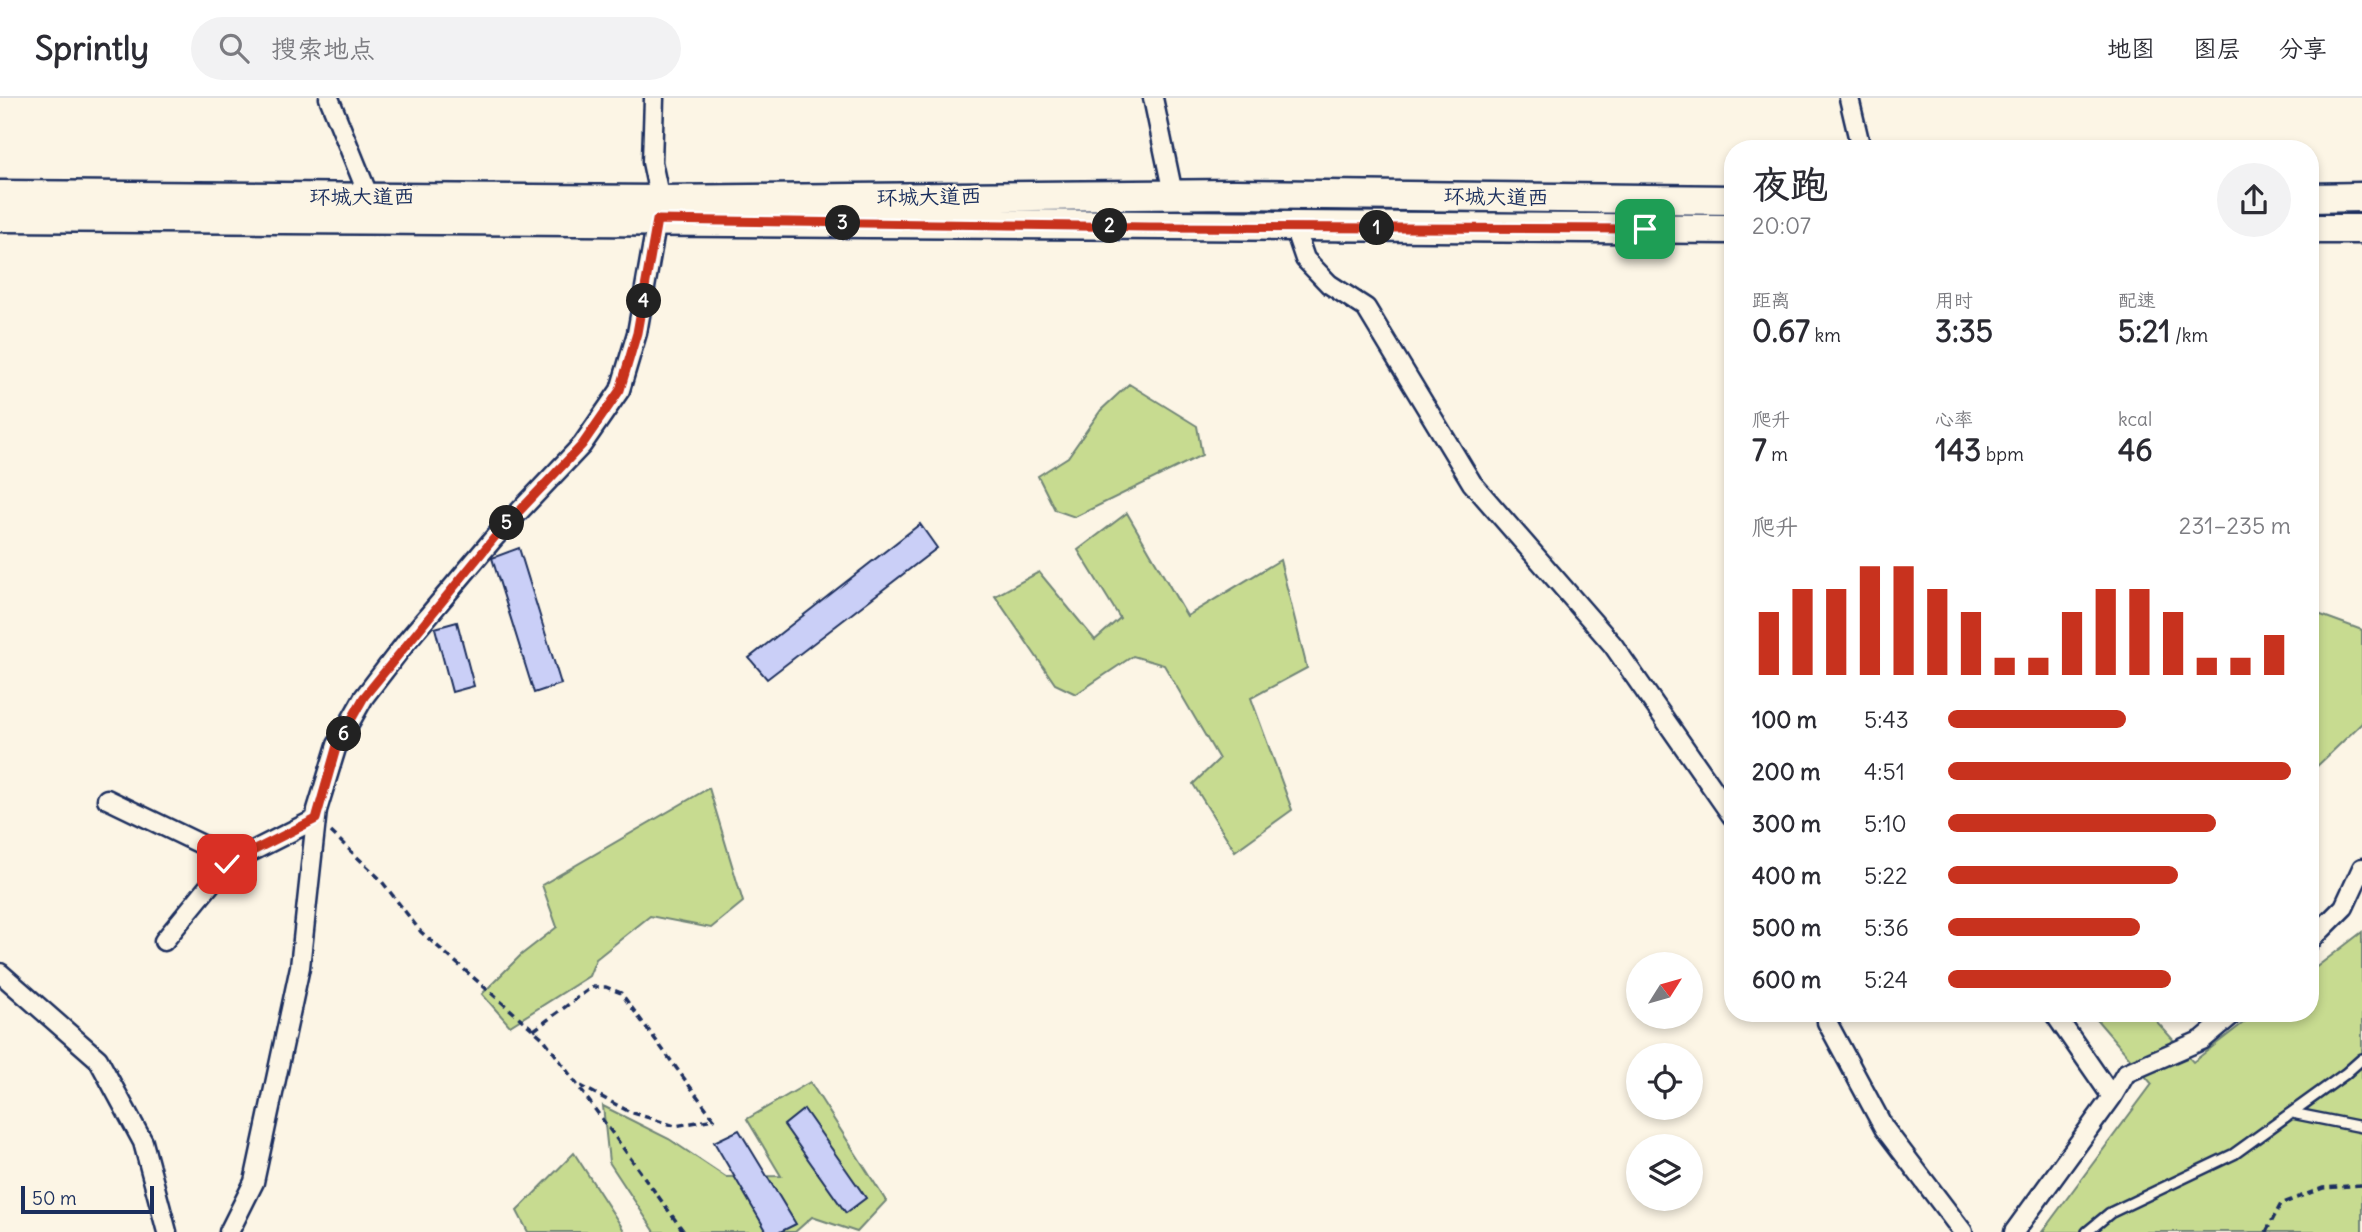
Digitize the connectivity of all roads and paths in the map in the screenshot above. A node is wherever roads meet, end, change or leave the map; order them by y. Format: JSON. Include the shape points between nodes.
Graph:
{"nodes":[{"id":1,"x":329,"y":98,"type":"edge"},
{"id":2,"x":654,"y":98,"type":"edge"},
{"id":3,"x":1153,"y":98,"type":"edge"},
{"id":4,"x":1849,"y":98,"type":"edge"},
{"id":5,"x":1859,"y":140,"type":"edge"},
{"id":6,"x":0,"y":195,"type":"edge"},
{"id":7,"x":1177,"y":195,"type":"junction"},
{"id":8,"x":2362,"y":197,"type":"edge"},
{"id":9,"x":2319,"y":198,"type":"edge"},
{"id":10,"x":1724,"y":200,"type":"edge"},
{"id":11,"x":369,"y":208,"type":"junction"},
{"id":12,"x":659,"y":210,"type":"junction"},
{"id":13,"x":0,"y":217,"type":"edge"},
{"id":14,"x":1294,"y":227,"type":"junction"},
{"id":15,"x":1724,"y":229,"type":"edge"},
{"id":16,"x":2319,"y":229,"type":"edge"},
{"id":17,"x":2362,"y":229,"type":"edge"},
{"id":18,"x":107,"y":799,"type":"dead end"},
{"id":19,"x":1724,"y":804,"type":"edge"},
{"id":20,"x":316,"y":819,"type":"junction"},
{"id":21,"x":234,"y":860,"type":"junction"},
{"id":22,"x":2362,"y":868,"type":"edge"},
{"id":23,"x":2319,"y":933,"type":"edge"},
{"id":24,"x":164,"y":941,"type":"dead end"},
{"id":25,"x":0,"y":973,"type":"edge"},
{"id":26,"x":1827,"y":1022,"type":"edge"},
{"id":27,"x":2060,"y":1022,"type":"edge"},
{"id":28,"x":2223,"y":1022,"type":"edge"},
{"id":29,"x":534,"y":1030,"type":"junction"},
{"id":30,"x":2362,"y":1059,"type":"edge"},
{"id":31,"x":578,"y":1084,"type":"junction"},
{"id":32,"x":2112,"y":1097,"type":"junction"},
{"id":33,"x":2292,"y":1113,"type":"junction"},
{"id":34,"x":2362,"y":1127,"type":"edge"},
{"id":35,"x":2362,"y":1185,"type":"edge"},
{"id":36,"x":167,"y":1232,"type":"edge"},
{"id":37,"x":229,"y":1232,"type":"edge"},
{"id":38,"x":684,"y":1232,"type":"edge"},
{"id":39,"x":1963,"y":1232,"type":"edge"},
{"id":40,"x":2014,"y":1232,"type":"edge"},
{"id":41,"x":2088,"y":1232,"type":"edge"},
{"id":42,"x":2266,"y":1232,"type":"edge"}],
"edges":[{"from":1,"to":11,"type":"street"},
{"from":2,"to":12,"type":"street","via":[[652,162]]},
{"from":3,"to":7,"type":"street"},
{"from":4,"to":5,"type":"street"},
{"from":6,"to":11,"type":"main road","name":"环城大道西"},
{"from":7,"to":10,"type":"main road","name":"环城大道西"},
{"from":7,"to":12,"type":"main road","name":"环城大道西"},
{"from":8,"to":9,"type":"main road"},
{"from":11,"to":12,"type":"main road","name":"环城大道西"},
{"from":11,"to":13,"type":"main road","name":"环城大道西"},
{"from":12,"to":14,"type":"main road","name":"环城大道西"},
{"from":12,"to":20,"type":"street","via":[[637,333],[620,390],[582,445],[494,538],[364,697],[337,745]]},
{"from":14,"to":15,"type":"main road","name":"环城大道西"},
{"from":14,"to":19,"type":"street","via":[[1305,259],[1329,284],[1366,308],[1472,483],[1614,645]]},
{"from":16,"to":17,"type":"main road"},
{"from":18,"to":21,"type":"street"},
{"from":20,"to":21,"type":"street"},
{"from":20,"to":29,"type":"path","via":[[380,879],[421,932]]},
{"from":20,"to":37,"type":"street","via":[[300,967],[282,1057],[254,1182]]},
{"from":21,"to":24,"type":"street"},
{"from":22,"to":23,"type":"street","via":[[2344,907]]},
{"from":25,"to":36,"type":"street","via":[[98,1059],[143,1142]]},
{"from":26,"to":39,"type":"street","via":[[1884,1128]]},
{"from":27,"to":32,"type":"street"},
{"from":28,"to":32,"type":"street","via":[[2202,1040],[2126,1073]]},
{"from":29,"to":31,"type":"path"},
{"from":29,"to":31,"type":"path","via":[[592,987],[621,993],[714,1119],[675,1126],[630,1112]]},
{"from":30,"to":33,"type":"lane"},
{"from":31,"to":38,"type":"path"},
{"from":32,"to":40,"type":"street"},
{"from":33,"to":34,"type":"lane"},
{"from":33,"to":41,"type":"lane","via":[[2234,1154],[2110,1213]]},
{"from":35,"to":42,"type":"path","via":[[2323,1188],[2281,1204]]}]}
